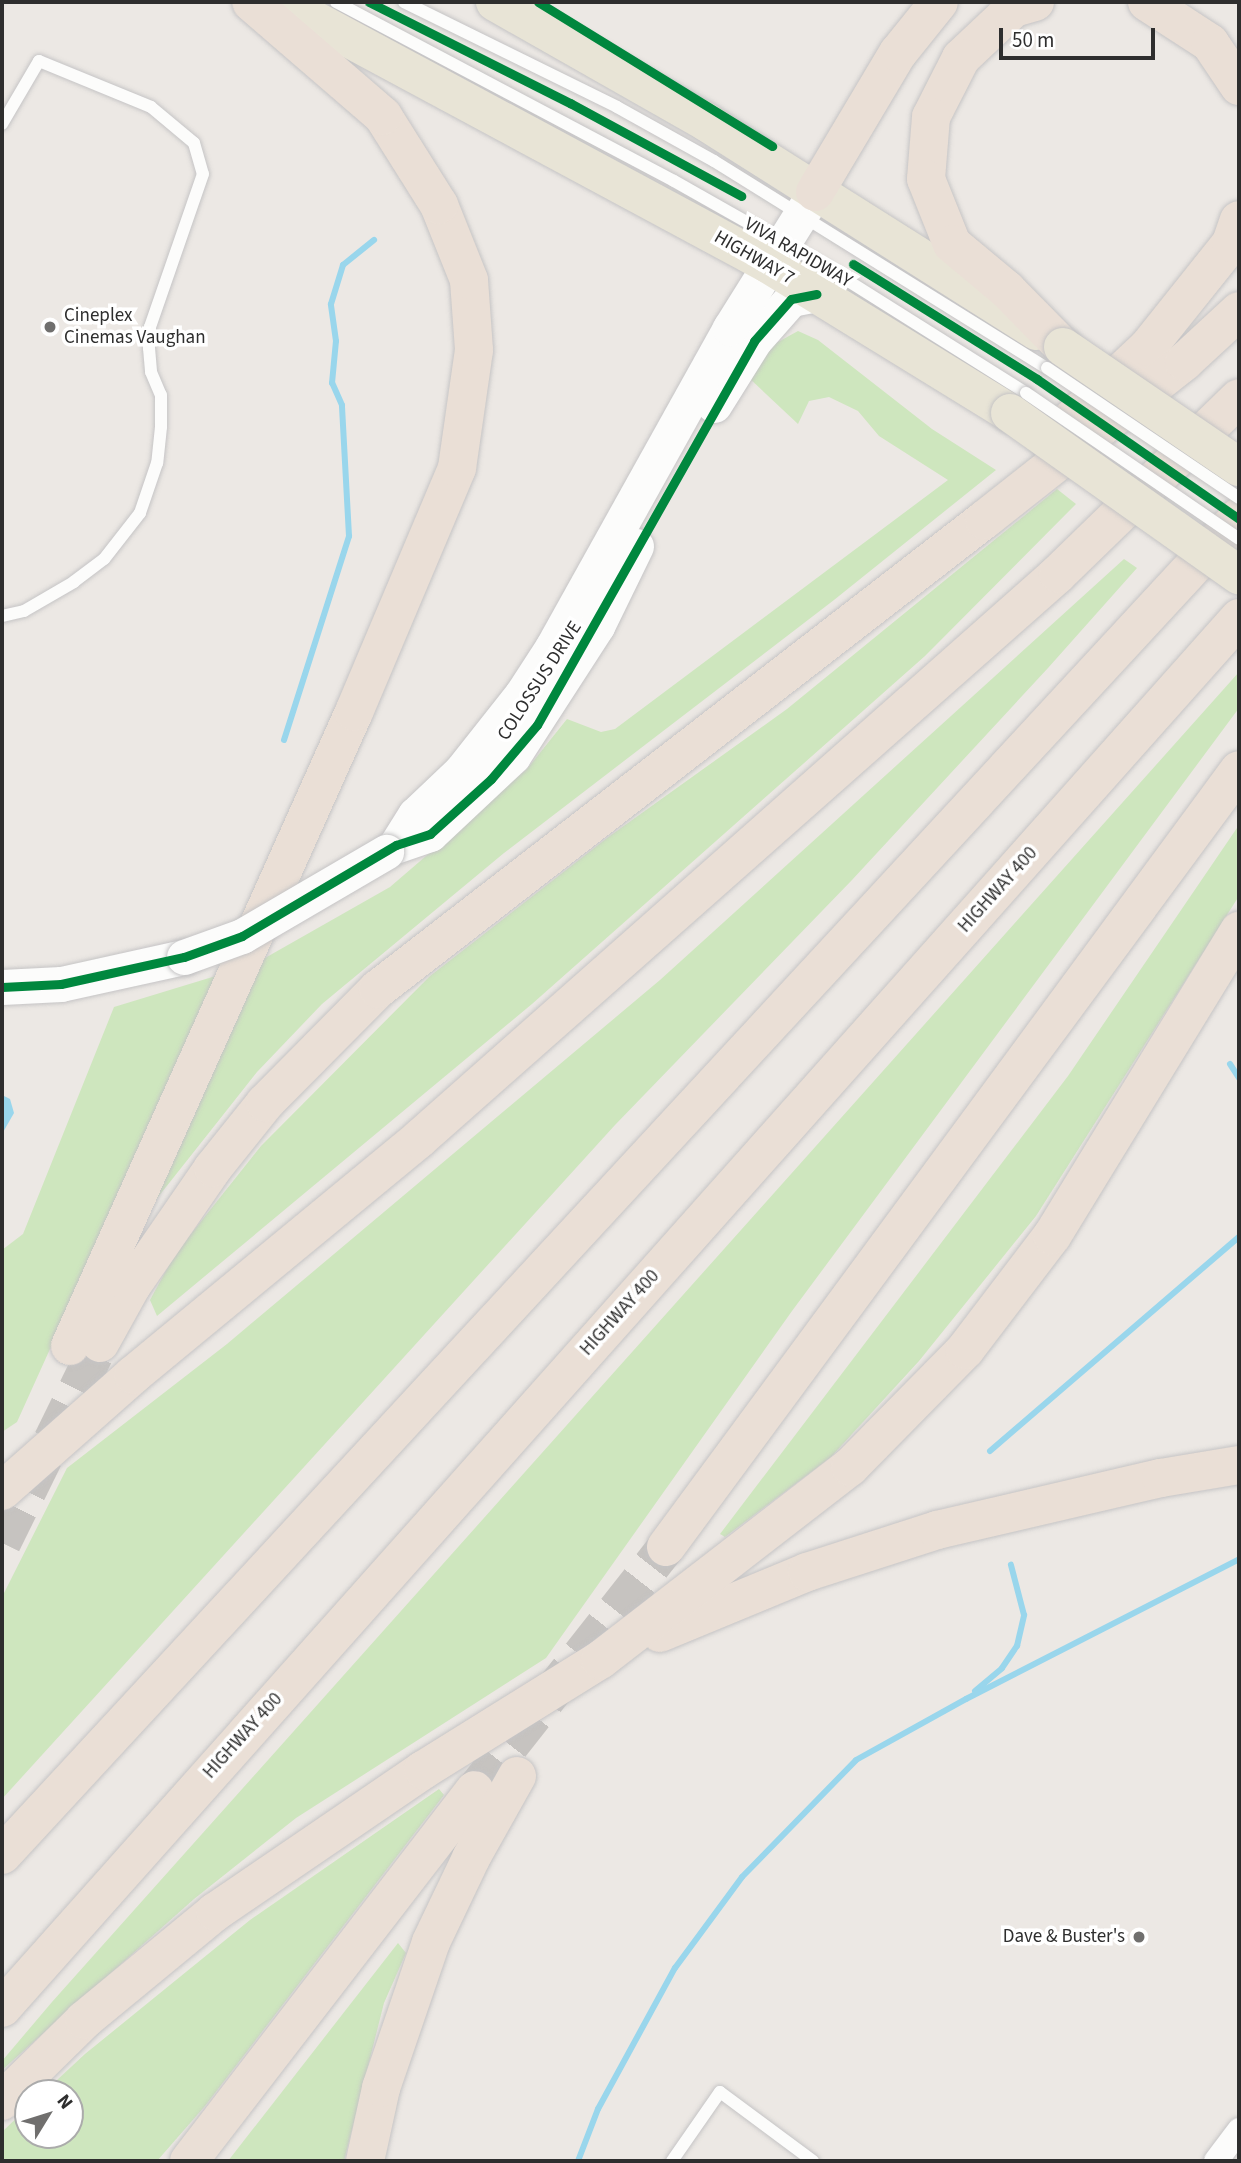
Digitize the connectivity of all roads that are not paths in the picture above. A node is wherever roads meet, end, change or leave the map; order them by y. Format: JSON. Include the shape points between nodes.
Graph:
{"nodes":[{"id":1,"x":251,"y":2,"type":"edge"},
{"id":2,"x":281,"y":2,"type":"edge"},
{"id":3,"x":336,"y":2,"type":"edge"},
{"id":4,"x":404,"y":2,"type":"edge"},
{"id":5,"x":495,"y":2,"type":"edge"},
{"id":6,"x":939,"y":2,"type":"edge"},
{"id":7,"x":1035,"y":2,"type":"edge"},
{"id":8,"x":1147,"y":2,"type":"edge"},
{"id":9,"x":1239,"y":86,"type":"edge"},
{"id":10,"x":2,"y":124,"type":"edge"},
{"id":11,"x":808,"y":203,"type":"junction"},
{"id":12,"x":1239,"y":220,"type":"edge"},
{"id":13,"x":775,"y":253,"type":"junction"},
{"id":14,"x":817,"y":294,"type":"junction"},
{"id":15,"x":1239,"y":311,"type":"edge"},
{"id":16,"x":742,"y":334,"type":"junction"},
{"id":17,"x":1055,"y":358,"type":"junction"},
{"id":18,"x":1239,"y":398,"type":"edge"},
{"id":19,"x":1018,"y":403,"type":"junction"},
{"id":20,"x":1239,"y":467,"type":"edge"},
{"id":21,"x":1239,"y":498,"type":"edge"},
{"id":22,"x":1239,"y":517,"type":"edge"},
{"id":23,"x":984,"y":520,"type":"junction"},
{"id":24,"x":1239,"y":540,"type":"edge"},
{"id":25,"x":1239,"y":575,"type":"edge"},
{"id":26,"x":2,"y":616,"type":"edge"},
{"id":27,"x":1239,"y":618,"type":"edge"},
{"id":28,"x":1239,"y":770,"type":"edge"},
{"id":29,"x":1239,"y":931,"type":"edge"},
{"id":30,"x":2,"y":987,"type":"edge"},
{"id":31,"x":133,"y":1376,"type":"junction"},
{"id":32,"x":2,"y":1464,"type":"edge"},
{"id":33,"x":1239,"y":1465,"type":"edge"},
{"id":34,"x":2,"y":1491,"type":"edge"},
{"id":35,"x":666,"y":1547,"type":"tunnel mouth"},
{"id":36,"x":600,"y":1660,"type":"junction"},
{"id":37,"x":517,"y":1776,"type":"dead end"},
{"id":38,"x":475,"y":1790,"type":"tunnel mouth"},
{"id":39,"x":2,"y":1855,"type":"edge"},
{"id":40,"x":2,"y":2008,"type":"edge"},
{"id":41,"x":2,"y":2101,"type":"edge"},
{"id":42,"x":1239,"y":2130,"type":"edge"},
{"id":43,"x":189,"y":2161,"type":"edge"},
{"id":44,"x":365,"y":2161,"type":"edge"},
{"id":45,"x":672,"y":2161,"type":"edge"},
{"id":46,"x":813,"y":2161,"type":"edge"},
{"id":47,"x":1216,"y":2161,"type":"edge"}],
"edges":[{"from":1,"to":23,"type":"highway","via":[[383,116],[439,205],[469,280],[474,350],[457,468],[85,1344],[213,1168],[274,1093],[378,989]]},
{"from":2,"to":13,"type":"main road","name":"HIGHWAY 7"},
{"from":3,"to":13,"type":"lane","name":"VIVA RAPIDWAY"},
{"from":4,"to":11,"type":"lane","name":"VIVA RAPIDWAY"},
{"from":5,"to":11,"type":"main road","via":[[706,122]]},
{"from":6,"to":11,"type":"highway","via":[[898,53]]},
{"from":7,"to":17,"type":"highway","via":[[1014,8],[961,58],[931,117],[926,179],[952,244],[1007,290]]},
{"from":8,"to":9,"type":"highway","via":[[1210,43]]},
{"from":10,"to":26,"type":"lane","via":[[39,61],[151,107],[194,143],[203,174],[150,327],[161,427],[157,463],[140,513],[104,559],[74,582],[24,611]]},
{"from":11,"to":13,"type":"street","name":"COLOSSUS DRIVE"},
{"from":11,"to":17,"type":"main road"},
{"from":12,"to":23,"type":"highway","via":[[1231,243],[1148,347],[1005,481]]},
{"from":13,"to":14,"type":"main road","name":"HIGHWAY 7"},
{"from":13,"to":16,"type":"street","name":"COLOSSUS DRIVE"},
{"from":13,"to":19,"type":"lane","name":"VIVA RAPIDWAY"},
{"from":14,"to":16,"type":"street","name":"COLOSSUS DRIVE","via":[[791,299]]},
{"from":14,"to":19,"type":"main road","name":"HIGHWAY 7"},
{"from":15,"to":23,"type":"highway","via":[[1184,362]]},
{"from":16,"to":30,"type":"street","name":"COLOSSUS DRIVE","bridge":true,"via":[[522,694],[391,848],[242,936],[184,957],[61,984]]},
{"from":17,"to":20,"type":"main road","bridge":true},
{"from":17,"to":21,"type":"lane","bridge":true},
{"from":18,"to":31,"type":"highway","via":[[1058,574],[503,1065]]},
{"from":19,"to":24,"type":"lane","name":"VIVA RAPIDWAY","bridge":true},
{"from":19,"to":25,"type":"main road","name":"HIGHWAY 7","bridge":true},
{"from":22,"to":39,"type":"highway"},
{"from":27,"to":40,"type":"highway","name":"HIGHWAY 400"},
{"from":28,"to":35,"type":"highway"},
{"from":29,"to":36,"type":"highway","via":[[1052,1236],[965,1350],[849,1467]]},
{"from":31,"to":32,"type":"highway"},
{"from":31,"to":34,"type":"highway"},
{"from":33,"to":36,"type":"highway","via":[[1161,1478],[937,1530],[752,1594]]},
{"from":36,"to":41,"type":"highway","via":[[423,1770],[215,1912],[84,2020]]},
{"from":37,"to":44,"type":"highway","via":[[431,1942],[381,2088]]},
{"from":38,"to":43,"type":"highway"},
{"from":42,"to":47,"type":"street"},
{"from":45,"to":46,"type":"lane","via":[[720,2092]]}]}
